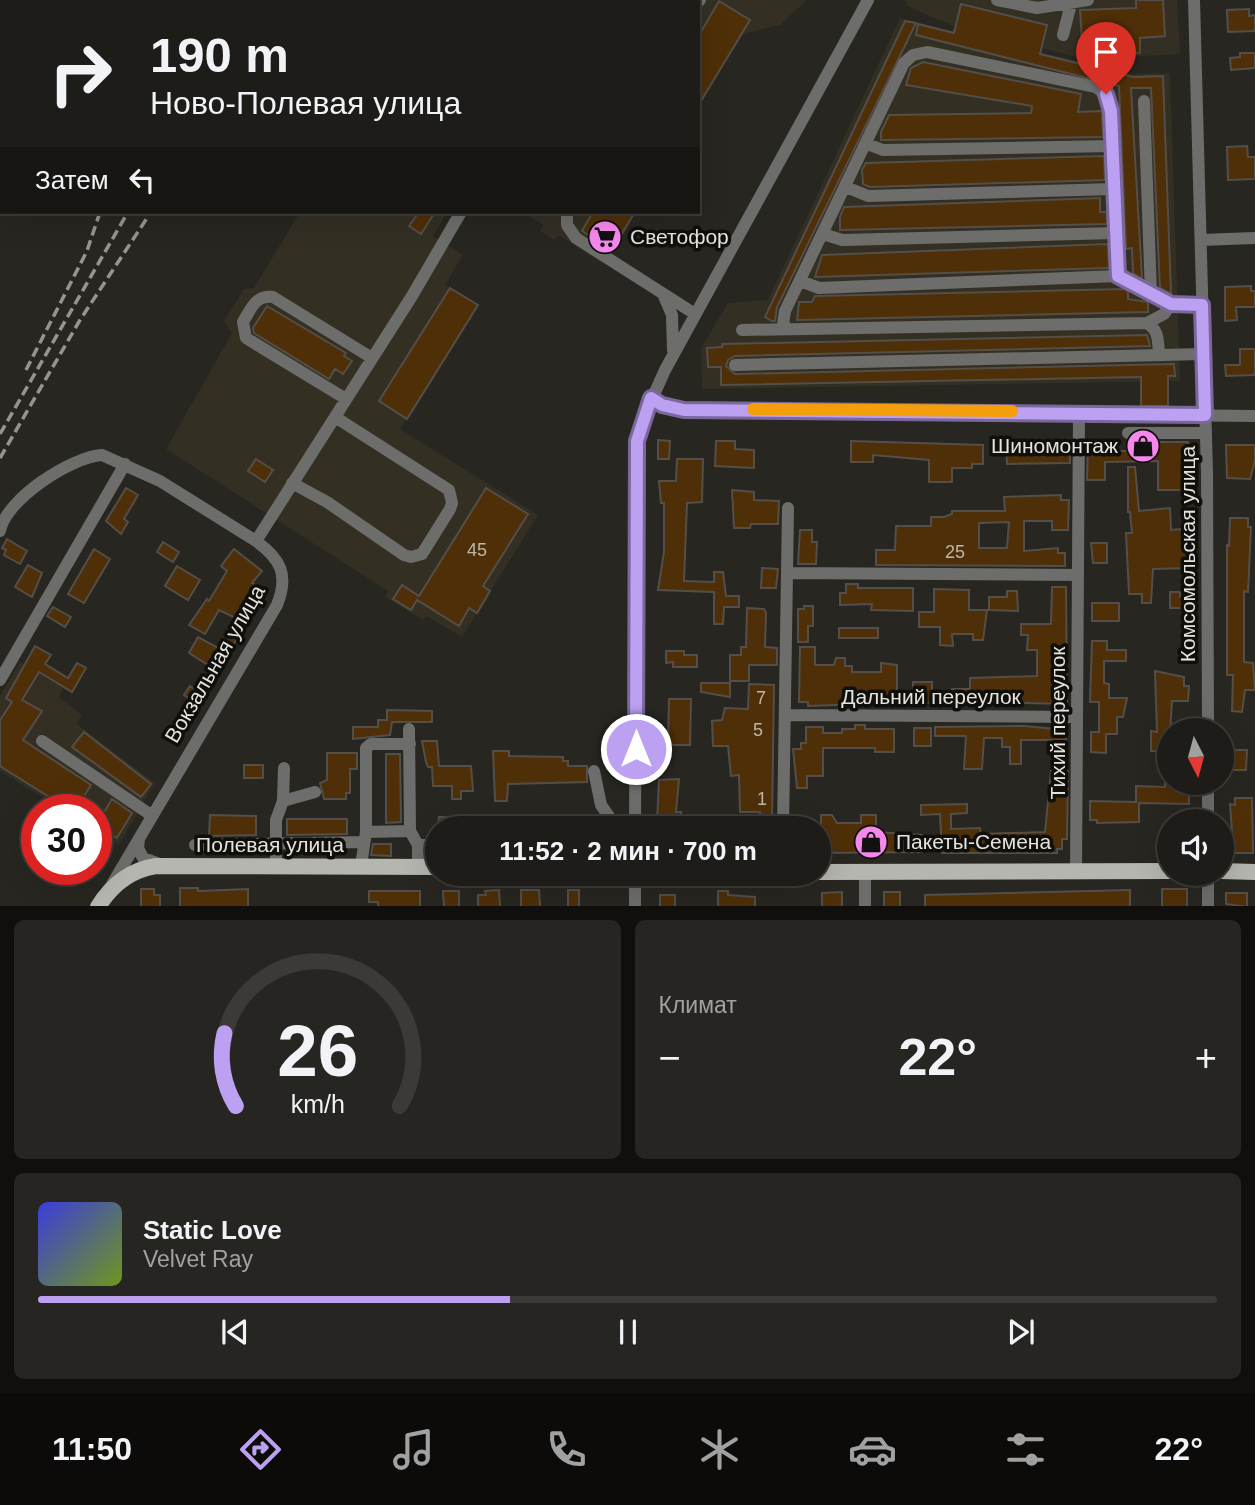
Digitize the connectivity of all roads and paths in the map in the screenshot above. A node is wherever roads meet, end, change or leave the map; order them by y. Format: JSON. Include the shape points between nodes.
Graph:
{"nodes":[{"id":1,"x":868,"y":0,"type":"edge"},
{"id":2,"x":997,"y":0,"type":"edge"},
{"id":3,"x":1088,"y":0,"type":"edge"},
{"id":4,"x":1194,"y":0,"type":"edge"},
{"id":5,"x":1072,"y":1,"type":"edge"},
{"id":6,"x":1063,"y":36,"type":"dead end"},
{"id":7,"x":1144,"y":101,"type":"dead end"},
{"id":8,"x":867,"y":144,"type":"junction"},
{"id":9,"x":1113,"y":146,"type":"junction"},
{"id":10,"x":846,"y":187,"type":"junction"},
{"id":11,"x":1114,"y":189,"type":"junction"},
{"id":12,"x":460,"y":214,"type":"edge"},
{"id":13,"x":568,"y":214,"type":"edge"},
{"id":14,"x":1116,"y":233,"type":"junction"},
{"id":15,"x":823,"y":234,"type":"junction"},
{"id":16,"x":1255,"y":238,"type":"edge"},
{"id":17,"x":1200,"y":240,"type":"junction"},
{"id":18,"x":1118,"y":276,"type":"junction"},
{"id":19,"x":800,"y":281,"type":"junction"},
{"id":20,"x":661,"y":292,"type":"junction"},
{"id":21,"x":1151,"y":294,"type":"junction"},
{"id":22,"x":1171,"y":304,"type":"junction"},
{"id":23,"x":1202,"y":305,"type":"junction"},
{"id":24,"x":695,"y":314,"type":"junction"},
{"id":25,"x":1146,"y":323,"type":"junction"},
{"id":26,"x":787,"y":328,"type":"junction"},
{"id":27,"x":742,"y":330,"type":"dead end"},
{"id":28,"x":1203,"y":354,"type":"junction"},
{"id":29,"x":1159,"y":355,"type":"junction"},
{"id":30,"x":671,"y":357,"type":"junction"},
{"id":31,"x":372,"y":358,"type":"junction"},
{"id":32,"x":735,"y":365,"type":"dead end"},
{"id":33,"x":651,"y":398,"type":"junction"},
{"id":34,"x":346,"y":399,"type":"junction"},
{"id":35,"x":1079,"y":412,"type":"junction"},
{"id":36,"x":1205,"y":415,"type":"junction"},
{"id":37,"x":1255,"y":416,"type":"edge"},
{"id":38,"x":334,"y":417,"type":"junction"},
{"id":39,"x":1128,"y":433,"type":"dead end"},
{"id":40,"x":1206,"y":433,"type":"junction"},
{"id":41,"x":125,"y":464,"type":"junction"},
{"id":42,"x":292,"y":484,"type":"junction"},
{"id":43,"x":788,"y":508,"type":"dead end"},
{"id":44,"x":0,"y":531,"type":"edge"},
{"id":45,"x":256,"y":541,"type":"junction"},
{"id":46,"x":788,"y":573,"type":"junction"},
{"id":47,"x":1078,"y":575,"type":"junction"},
{"id":48,"x":0,"y":680,"type":"edge"},
{"id":49,"x":785,"y":715,"type":"junction"},
{"id":50,"x":1077,"y":717,"type":"junction"},
{"id":51,"x":1208,"y":718,"type":"edge"},
{"id":52,"x":410,"y":729,"type":"dead end"},
{"id":53,"x":42,"y":741,"type":"dead end"},
{"id":54,"x":410,"y":744,"type":"junction"},
{"id":55,"x":284,"y":768,"type":"dead end"},
{"id":56,"x":594,"y":771,"type":"dead end"},
{"id":57,"x":315,"y":792,"type":"dead end"},
{"id":58,"x":283,"y":801,"type":"junction"},
{"id":59,"x":151,"y":815,"type":"junction"},
{"id":60,"x":609,"y":816,"type":"edge"},
{"id":61,"x":635,"y":816,"type":"edge"},
{"id":62,"x":783,"y":816,"type":"edge"},
{"id":63,"x":410,"y":831,"type":"junction"},
{"id":64,"x":140,"y":835,"type":"junction"},
{"id":65,"x":365,"y":837,"type":"junction"},
{"id":66,"x":276,"y":842,"type":"junction"},
{"id":67,"x":195,"y":845,"type":"dead end"},
{"id":68,"x":418,"y":845,"type":"junction"},
{"id":69,"x":425,"y":845,"type":"edge"},
{"id":70,"x":165,"y":865,"type":"junction"},
{"id":71,"x":276,"y":865,"type":"junction"},
{"id":72,"x":360,"y":866,"type":"junction"},
{"id":73,"x":418,"y":867,"type":"junction"},
{"id":74,"x":425,"y":867,"type":"edge"},
{"id":75,"x":1157,"y":871,"type":"edge"},
{"id":76,"x":831,"y":872,"type":"edge"},
{"id":77,"x":865,"y":872,"type":"junction"},
{"id":78,"x":1076,"y":872,"type":"junction"},
{"id":79,"x":1234,"y":872,"type":"edge"},
{"id":80,"x":1255,"y":872,"type":"edge"},
{"id":81,"x":635,"y":886,"type":"edge"},
{"id":82,"x":1208,"y":886,"type":"edge"},
{"id":83,"x":109,"y":889,"type":"junction"},
{"id":84,"x":98,"y":906,"type":"edge"},
{"id":85,"x":635,"y":906,"type":"edge"},
{"id":86,"x":865,"y":906,"type":"edge"},
{"id":87,"x":1208,"y":906,"type":"edge"}],
"edges":[{"from":1,"to":24,"type":"street"},
{"from":2,"to":5,"type":"street","via":[[1037,8]]},
{"from":3,"to":5,"type":"street"},
{"from":4,"to":17,"type":"street","name":"Комсомольская улица"},
{"from":5,"to":6,"type":"street"},
{"from":7,"to":21,"type":"street"},
{"from":8,"to":9,"type":"street","via":[[883,150]]},
{"from":8,"to":9,"type":"street","via":[[904,64],[927,52],[1096,87],[1109,102]]},
{"from":8,"to":10,"type":"street"},
{"from":9,"to":11,"type":"street"},
{"from":10,"to":11,"type":"street","via":[[868,196]]},
{"from":10,"to":15,"type":"street"},
{"from":11,"to":14,"type":"street"},
{"from":12,"to":31,"type":"street"},
{"from":13,"to":20,"type":"street","via":[[567,225],[576,238]]},
{"from":14,"to":15,"type":"street","via":[[842,240]]},
{"from":14,"to":18,"type":"street"},
{"from":15,"to":19,"type":"street"},
{"from":16,"to":17,"type":"street"},
{"from":17,"to":23,"type":"street","name":"Комсомольская улица"},
{"from":18,"to":19,"type":"street","via":[[819,289]]},
{"from":18,"to":21,"type":"street"},
{"from":19,"to":26,"type":"street","via":[[783,317]]},
{"from":20,"to":24,"type":"street"},
{"from":20,"to":30,"type":"street","via":[[672,315]]},
{"from":21,"to":22,"type":"street"},
{"from":22,"to":23,"type":"street"},
{"from":22,"to":25,"type":"street","via":[[1164,314]]},
{"from":23,"to":28,"type":"street","name":"Комсомольская улица"},
{"from":24,"to":30,"type":"street"},
{"from":25,"to":26,"type":"street"},
{"from":25,"to":29,"type":"street","via":[[1154,327]]},
{"from":26,"to":27,"type":"street"},
{"from":28,"to":29,"type":"street"},
{"from":28,"to":36,"type":"street","name":"Комсомольская улица"},
{"from":29,"to":32,"type":"street"},
{"from":30,"to":33,"type":"street"},
{"from":31,"to":34,"type":"street"},
{"from":31,"to":34,"type":"street","via":[[273,297],[256,301],[243,323],[246,338]]},
{"from":33,"to":35,"type":"street","via":[[684,410]]},
{"from":33,"to":61,"type":"street","via":[[637,441]]},
{"from":34,"to":38,"type":"street"},
{"from":35,"to":36,"type":"street"},
{"from":35,"to":47,"type":"street","name":"Тихий переулок"},
{"from":36,"to":37,"type":"street"},
{"from":36,"to":40,"type":"street","name":"Комсомольская улица"},
{"from":38,"to":42,"type":"street"},
{"from":38,"to":42,"type":"street","via":[[449,491],[450,509],[422,554],[404,555],[337,508]]},
{"from":39,"to":40,"type":"street"},
{"from":40,"to":51,"type":"street","name":"Комсомольская улица"},
{"from":41,"to":44,"type":"street","name":"Вокзальная улица","via":[[97,455],[58,472],[11,506]]},
{"from":41,"to":45,"type":"street","name":"Вокзальная улица"},
{"from":41,"to":48,"type":"street"},
{"from":42,"to":45,"type":"street"},
{"from":43,"to":46,"type":"street"},
{"from":45,"to":59,"type":"street","name":"Вокзальная улица","via":[[279,562],[285,582],[282,593]]},
{"from":46,"to":47,"type":"street"},
{"from":46,"to":49,"type":"street"},
{"from":47,"to":50,"type":"street","name":"Тихий переулок"},
{"from":49,"to":50,"type":"street","name":"Дальний переулок"},
{"from":49,"to":62,"type":"street"},
{"from":50,"to":78,"type":"street","name":"Тихий переулок"},
{"from":52,"to":54,"type":"street"},
{"from":53,"to":59,"type":"street"},
{"from":54,"to":63,"type":"street"},
{"from":54,"to":65,"type":"street","via":[[371,744],[366,748]]},
{"from":55,"to":58,"type":"street"},
{"from":56,"to":60,"type":"street","via":[[601,805]]},
{"from":57,"to":58,"type":"street"},
{"from":58,"to":66,"type":"street","via":[[276,815]]},
{"from":59,"to":64,"type":"street","name":"Вокзальная улица"},
{"from":63,"to":65,"type":"street"},
{"from":63,"to":68,"type":"street"},
{"from":64,"to":70,"type":"street","via":[[138,848],[143,858]]},
{"from":64,"to":83,"type":"street","name":"Вокзальная улица"},
{"from":65,"to":66,"type":"street"},
{"from":65,"to":72,"type":"street"},
{"from":66,"to":67,"type":"street"},
{"from":66,"to":71,"type":"street"},
{"from":68,"to":69,"type":"street"},
{"from":68,"to":73,"type":"street"},
{"from":70,"to":71,"type":"main road","name":"Полевая улица"},
{"from":70,"to":83,"type":"main road","name":"Полевая улица","via":[[135,872]]},
{"from":71,"to":72,"type":"main road","name":"Полевая улица"},
{"from":72,"to":73,"type":"main road","name":"Полевая улица"},
{"from":73,"to":74,"type":"main road","name":"Полевая улица"},
{"from":75,"to":78,"type":"main road"},
{"from":76,"to":77,"type":"main road"},
{"from":77,"to":78,"type":"main road"},
{"from":77,"to":86,"type":"street"},
{"from":79,"to":80,"type":"main road"},
{"from":81,"to":85,"type":"street"},
{"from":82,"to":87,"type":"street"},
{"from":83,"to":84,"type":"main road","name":"Вокзальная улица"}]}
